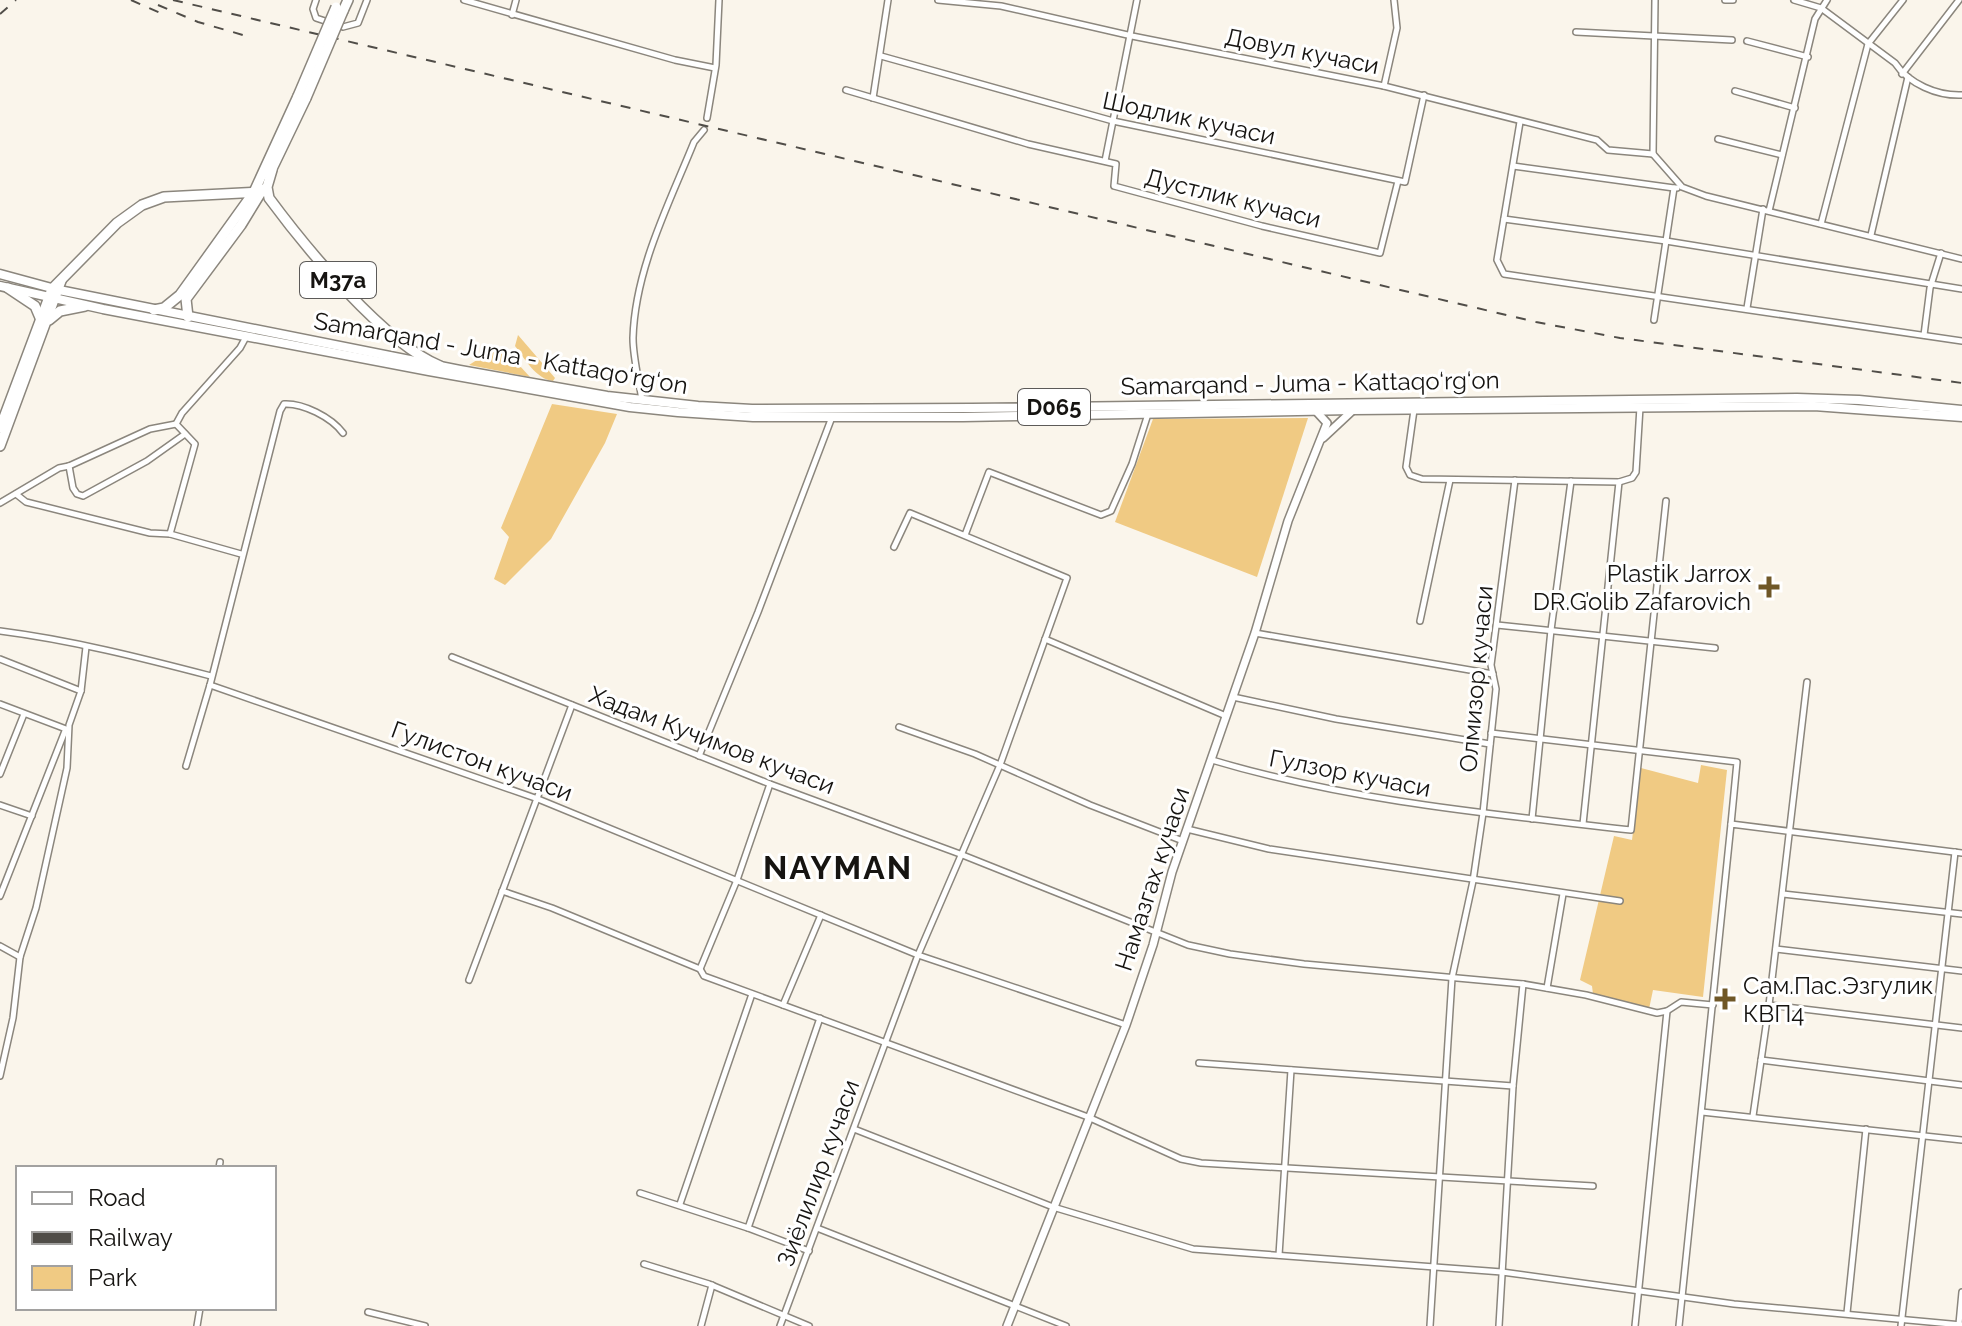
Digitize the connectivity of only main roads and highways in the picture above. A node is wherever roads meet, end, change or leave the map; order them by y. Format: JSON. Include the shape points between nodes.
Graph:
{"nodes":[{"id":1,"x":348,"y":0,"type":"edge"},
{"id":2,"x":339,"y":6,"type":"edge"},
{"id":3,"x":302,"y":97,"type":"junction"},
{"id":4,"x":272,"y":170,"type":"junction"},
{"id":5,"x":259,"y":181,"type":"junction"},
{"id":6,"x":236,"y":192,"type":"junction"},
{"id":7,"x":258,"y":192,"type":"junction"},
{"id":8,"x":0,"y":274,"type":"edge"},
{"id":9,"x":4,"y":287,"type":"edge"},
{"id":10,"x":55,"y":291,"type":"junction"},
{"id":11,"x":85,"y":306,"type":"junction"},
{"id":12,"x":154,"y":310,"type":"junction"},
{"id":13,"x":188,"y":317,"type":"junction"},
{"id":14,"x":44,"y":321,"type":"junction"},
{"id":15,"x":440,"y":366,"type":"junction"},
{"id":16,"x":1620,"y":404,"type":"junction"},
{"id":17,"x":1102,"y":410,"type":"junction"},
{"id":18,"x":1962,"y":410,"type":"edge"},
{"id":19,"x":912,"y":412,"type":"junction"},
{"id":20,"x":1962,"y":417,"type":"edge"},
{"id":21,"x":0,"y":428,"type":"edge"},
{"id":22,"x":0,"y":446,"type":"edge"}],
"edges":[{"from":1,"to":2,"type":"highway"},
{"from":2,"to":3,"type":"highway","bridge":true},
{"from":3,"to":4,"type":"highway"},
{"from":3,"to":5,"type":"highway"},
{"from":4,"to":7,"type":"highway"},
{"from":4,"to":15,"type":"highway","number":"M37a","via":[[269,198],[324,265],[405,347]]},
{"from":5,"to":6,"type":"highway"},
{"from":5,"to":7,"type":"highway"},
{"from":6,"to":7,"type":"highway"},
{"from":6,"to":10,"type":"highway","via":[[171,195],[149,202],[117,223]]},
{"from":7,"to":12,"type":"highway","via":[[180,295]]},
{"from":7,"to":13,"type":"highway","via":[[222,253],[186,299]]},
{"from":8,"to":10,"type":"main road","name":"Samarqand - Juma - Kattaqo‘rg‘on","number":"D065"},
{"from":9,"to":10,"type":"main road","name":"Samarqand - Juma - Kattaqo‘rg‘on","number":"D065"},
{"from":9,"to":14,"type":"highway","via":[[35,306]]},
{"from":10,"to":11,"type":"main road","name":"Samarqand - Juma - Kattaqo‘rg‘on","number":"D065"},
{"from":10,"to":12,"type":"main road","name":"Samarqand - Juma - Kattaqo‘rg‘on","number":"D065"},
{"from":10,"to":14,"type":"highway"},
{"from":11,"to":14,"type":"highway"},
{"from":11,"to":19,"type":"main road","name":"Samarqand - Juma - Kattaqo‘rg‘on","number":"D065","via":[[654,411],[753,417]]},
{"from":12,"to":13,"type":"main road","name":"Samarqand - Juma - Kattaqo‘rg‘on","number":"D065"},
{"from":13,"to":15,"type":"main road","name":"Samarqand - Juma - Kattaqo‘rg‘on","number":"D065"},
{"from":14,"to":21,"type":"highway"},
{"from":14,"to":22,"type":"highway"},
{"from":15,"to":19,"type":"main road","name":"Samarqand - Juma - Kattaqo‘rg‘on","number":"D065","via":[[642,401]]},
{"from":16,"to":17,"type":"main road","name":"Samarqand - Juma - Kattaqo‘rg‘on","number":"D065"},
{"from":16,"to":17,"type":"main road","name":"Samarqand - Juma - Kattaqo‘rg‘on","number":"D065","via":[[1148,414]]},
{"from":16,"to":18,"type":"main road","name":"Samarqand - Juma - Kattaqo‘rg‘on","number":"D065","via":[[1828,398]]},
{"from":16,"to":20,"type":"main road","name":"Samarqand - Juma - Kattaqo‘rg‘on","number":"D065","via":[[1834,406]]},
{"from":17,"to":19,"type":"main road","name":"Samarqand - Juma - Kattaqo‘rg‘on","number":"D065"}]}
